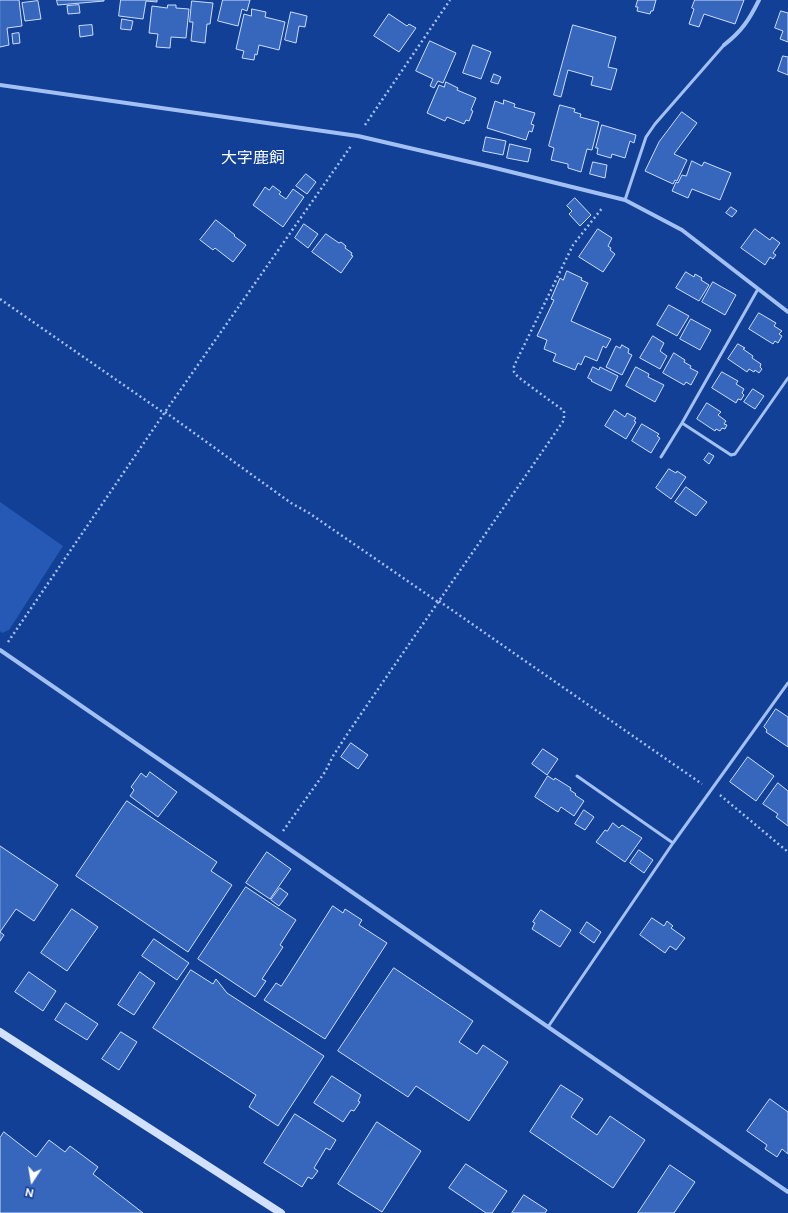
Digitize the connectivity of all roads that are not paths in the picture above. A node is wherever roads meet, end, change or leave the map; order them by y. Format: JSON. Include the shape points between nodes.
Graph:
{"nodes":[{"id":1,"x":759,"y":0,"type":"edge"},
{"id":2,"x":724,"y":45,"type":"joint"},
{"id":3,"x":0,"y":85,"type":"edge"},
{"id":4,"x":625,"y":200,"type":"junction"},
{"id":5,"x":758,"y":289,"type":"junction"},
{"id":6,"x":788,"y":312,"type":"edge"},
{"id":7,"x":788,"y":378,"type":"edge"},
{"id":8,"x":682,"y":423,"type":"junction"},
{"id":9,"x":661,"y":457,"type":"dead end"},
{"id":10,"x":0,"y":651,"type":"edge"},
{"id":11,"x":788,"y":683,"type":"edge"},
{"id":12,"x":577,"y":776,"type":"dead end"},
{"id":13,"x":673,"y":843,"type":"junction"},
{"id":14,"x":548,"y":1027,"type":"junction"},
{"id":15,"x":0,"y":1032,"type":"edge"},
{"id":16,"x":788,"y":1192,"type":"edge"},
{"id":17,"x":281,"y":1213,"type":"edge"}],
"edges":[{"from":1,"to":2,"type":"street","via":[[736,36]]},
{"from":2,"to":4,"type":"lane","via":[[646,137]]},
{"from":3,"to":4,"type":"street","via":[[358,136]]},
{"from":4,"to":5,"type":"street","via":[[682,230]]},
{"from":5,"to":6,"type":"street"},
{"from":5,"to":8,"type":"lane"},
{"from":7,"to":8,"type":"lane","via":[[735,454],[731,455]]},
{"from":8,"to":9,"type":"lane"},
{"from":10,"to":14,"type":"street"},
{"from":11,"to":13,"type":"lane"},
{"from":12,"to":13,"type":"lane"},
{"from":13,"to":14,"type":"lane"},
{"from":14,"to":16,"type":"street"},
{"from":15,"to":17,"type":"street"}]}
